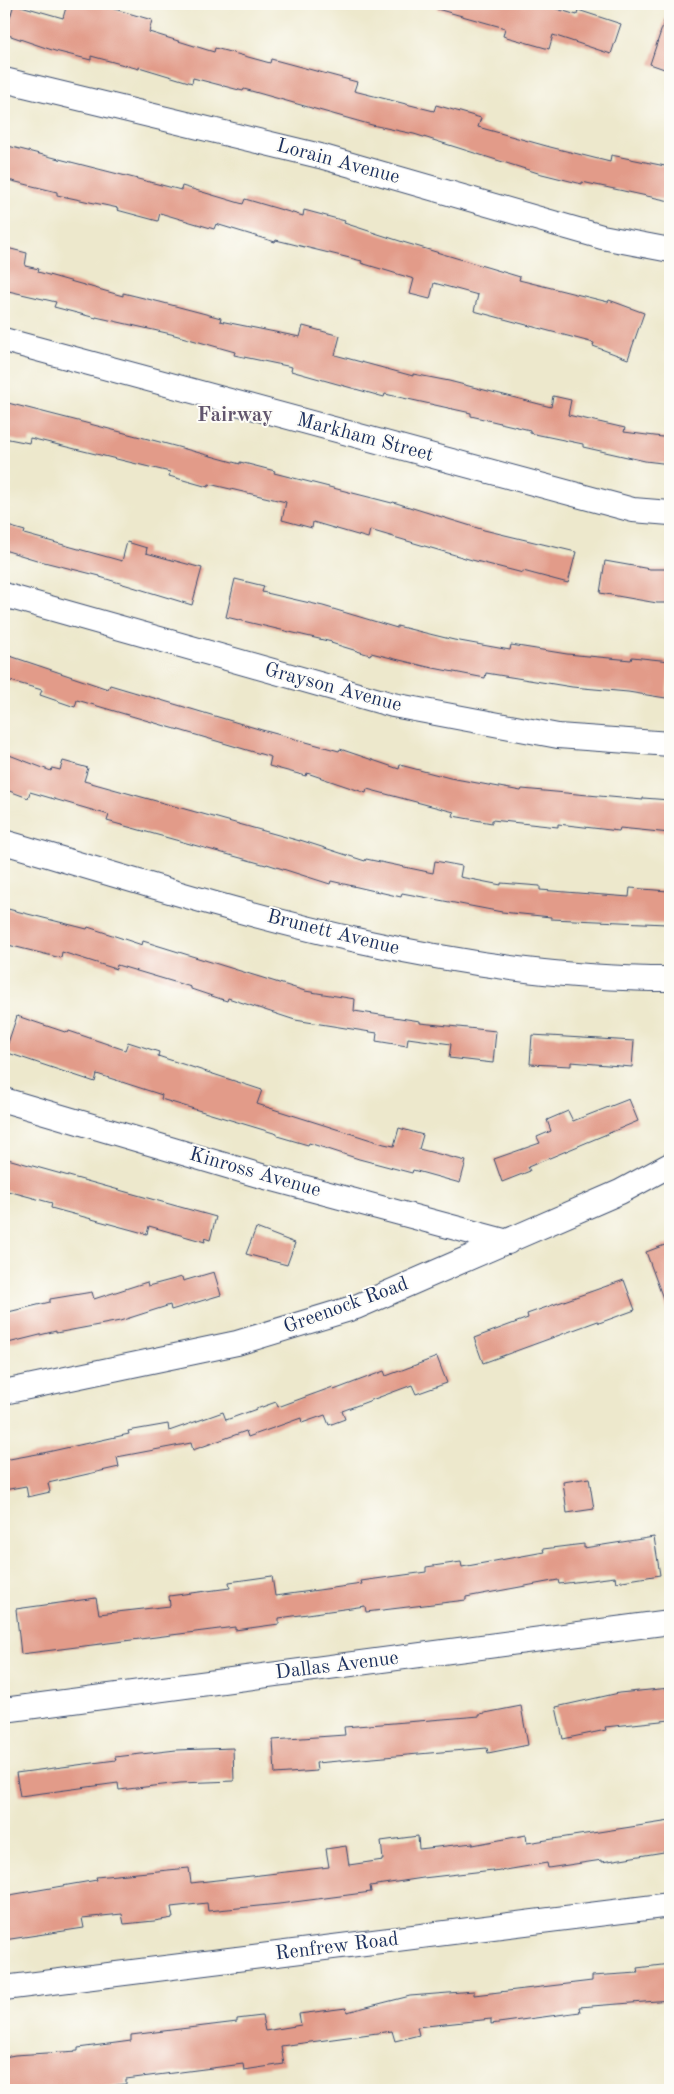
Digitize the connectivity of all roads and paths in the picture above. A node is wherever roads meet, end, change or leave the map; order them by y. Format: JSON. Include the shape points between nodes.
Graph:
{"nodes":[{"id":1,"x":4,"y":80,"type":"edge"},
{"id":2,"x":670,"y":250,"type":"edge"},
{"id":3,"x":4,"y":340,"type":"edge"},
{"id":4,"x":670,"y":513,"type":"edge"},
{"id":5,"x":4,"y":595,"type":"edge"},
{"id":6,"x":670,"y":744,"type":"edge"},
{"id":7,"x":4,"y":842,"type":"edge"},
{"id":8,"x":670,"y":979,"type":"edge"},
{"id":9,"x":4,"y":1100,"type":"edge"},
{"id":10,"x":670,"y":1165,"type":"edge"},
{"id":11,"x":508,"y":1242,"type":"junction"},
{"id":12,"x":4,"y":1392,"type":"edge"},
{"id":13,"x":670,"y":1622,"type":"edge"},
{"id":14,"x":4,"y":1710,"type":"edge"},
{"id":15,"x":670,"y":1906,"type":"edge"},
{"id":16,"x":4,"y":1988,"type":"edge"}],
"edges":[{"from":1,"to":2,"type":"street","name":"Lorain Avenue","via":[[320,156],[602,237]]},
{"from":3,"to":4,"type":"street","name":"Markham Street","via":[[633,510]]},
{"from":5,"to":6,"type":"street","name":"Grayson Avenue","via":[[393,705],[558,736]]},
{"from":7,"to":8,"type":"street","name":"Brunett Avenue","via":[[205,901],[402,951],[518,970]]},
{"from":9,"to":11,"type":"street","name":"Kinross Avenue","via":[[258,1175]]},
{"from":10,"to":11,"type":"street","name":"Greenock Road","via":[[620,1192]]},
{"from":11,"to":12,"type":"street","name":"Greenock Road","via":[[356,1307],[246,1340]]},
{"from":13,"to":14,"type":"street","name":"Dallas Avenue"},
{"from":15,"to":16,"type":"street","name":"Renfrew Road"}]}
